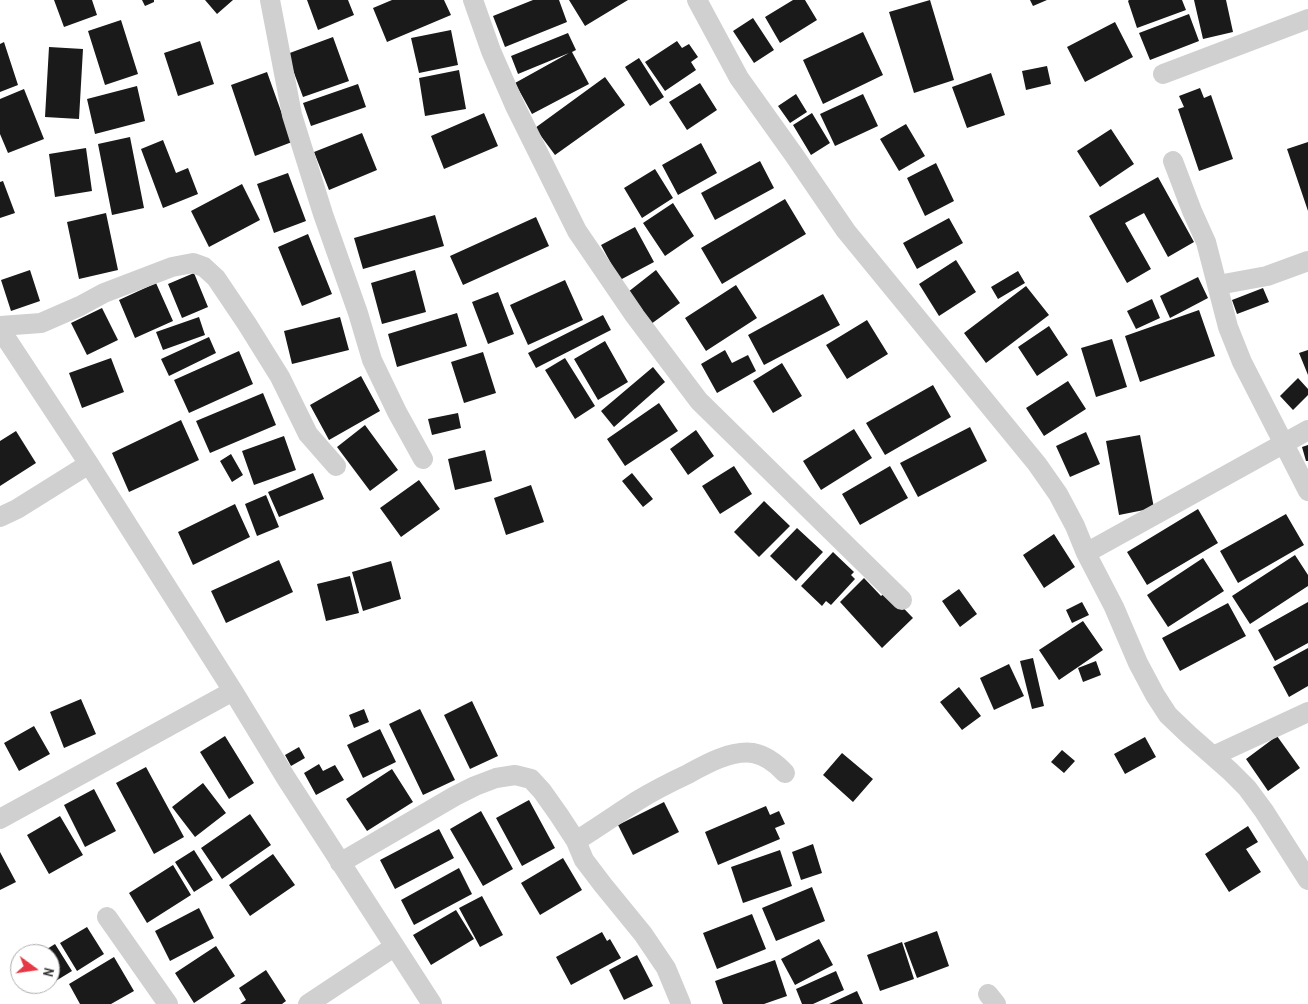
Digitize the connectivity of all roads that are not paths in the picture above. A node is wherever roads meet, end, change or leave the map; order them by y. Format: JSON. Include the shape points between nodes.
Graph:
{"nodes":[{"id":1,"x":270,"y":0,"type":"edge"},
{"id":2,"x":473,"y":0,"type":"edge"},
{"id":3,"x":696,"y":0,"type":"edge"},
{"id":4,"x":1308,"y":19,"type":"edge"},
{"id":5,"x":1163,"y":74,"type":"dead end"},
{"id":6,"x":1173,"y":161,"type":"dead end"},
{"id":7,"x":1308,"y":261,"type":"edge"},
{"id":8,"x":1218,"y":285,"type":"junction"},
{"id":9,"x":0,"y":327,"type":"edge"},
{"id":10,"x":1308,"y":430,"type":"edge"},
{"id":11,"x":1284,"y":443,"type":"junction"},
{"id":12,"x":423,"y":459,"type":"dead end"},
{"id":13,"x":89,"y":464,"type":"junction"},
{"id":14,"x":336,"y":466,"type":"dead end"},
{"id":15,"x":1308,"y":491,"type":"edge"},
{"id":16,"x":0,"y":517,"type":"edge"},
{"id":17,"x":1086,"y":553,"type":"junction"},
{"id":18,"x":902,"y":600,"type":"dead end"},
{"id":19,"x":233,"y":691,"type":"junction"},
{"id":20,"x":1308,"y":712,"type":"edge"},
{"id":21,"x":1213,"y":756,"type":"junction"},
{"id":22,"x":784,"y":773,"type":"dead end"},
{"id":23,"x":0,"y":819,"type":"edge"},
{"id":24,"x":576,"y":841,"type":"junction"},
{"id":25,"x":340,"y":863,"type":"junction"},
{"id":26,"x":1308,"y":880,"type":"edge"},
{"id":27,"x":107,"y":917,"type":"dead end"},
{"id":28,"x":394,"y":947,"type":"junction"},
{"id":29,"x":168,"y":1004,"type":"edge"},
{"id":30,"x":308,"y":1004,"type":"edge"},
{"id":31,"x":432,"y":1004,"type":"edge"},
{"id":32,"x":682,"y":1004,"type":"edge"}],
"edges":[{"from":1,"to":12,"type":"street","via":[[292,115],[323,214],[372,360]]},
{"from":2,"to":18,"type":"street","via":[[515,106],[577,231],[635,316],[699,401]]},
{"from":3,"to":17,"type":"street","via":[[739,78],[846,231],[1037,464],[1058,494]]},
{"from":4,"to":5,"type":"street"},
{"from":6,"to":8,"type":"street","via":[[1206,242]]},
{"from":7,"to":8,"type":"street","via":[[1267,276]]},
{"from":8,"to":11,"type":"street","via":[[1228,327],[1242,362]]},
{"from":9,"to":13,"type":"street"},
{"from":9,"to":14,"type":"street","via":[[41,323],[104,293],[172,267],[193,263],[204,267],[216,278],[247,324],[280,377],[308,434]]},
{"from":10,"to":11,"type":"street"},
{"from":11,"to":15,"type":"street"},
{"from":11,"to":17,"type":"street"},
{"from":13,"to":16,"type":"street"},
{"from":13,"to":19,"type":"street"},
{"from":17,"to":21,"type":"street","via":[[1155,695],[1168,715]]},
{"from":19,"to":23,"type":"street"},
{"from":19,"to":25,"type":"street"},
{"from":20,"to":21,"type":"street"},
{"from":21,"to":26,"type":"street","via":[[1247,788]]},
{"from":22,"to":24,"type":"street","via":[[765,757],[751,753],[734,754],[703,766],[638,800]]},
{"from":24,"to":25,"type":"street","via":[[531,779],[515,775],[496,778],[462,793]]},
{"from":24,"to":32,"type":"street","via":[[584,860],[666,968]]},
{"from":25,"to":28,"type":"street"},
{"from":27,"to":29,"type":"street"},
{"from":28,"to":30,"type":"street"},
{"from":28,"to":31,"type":"street"}]}
